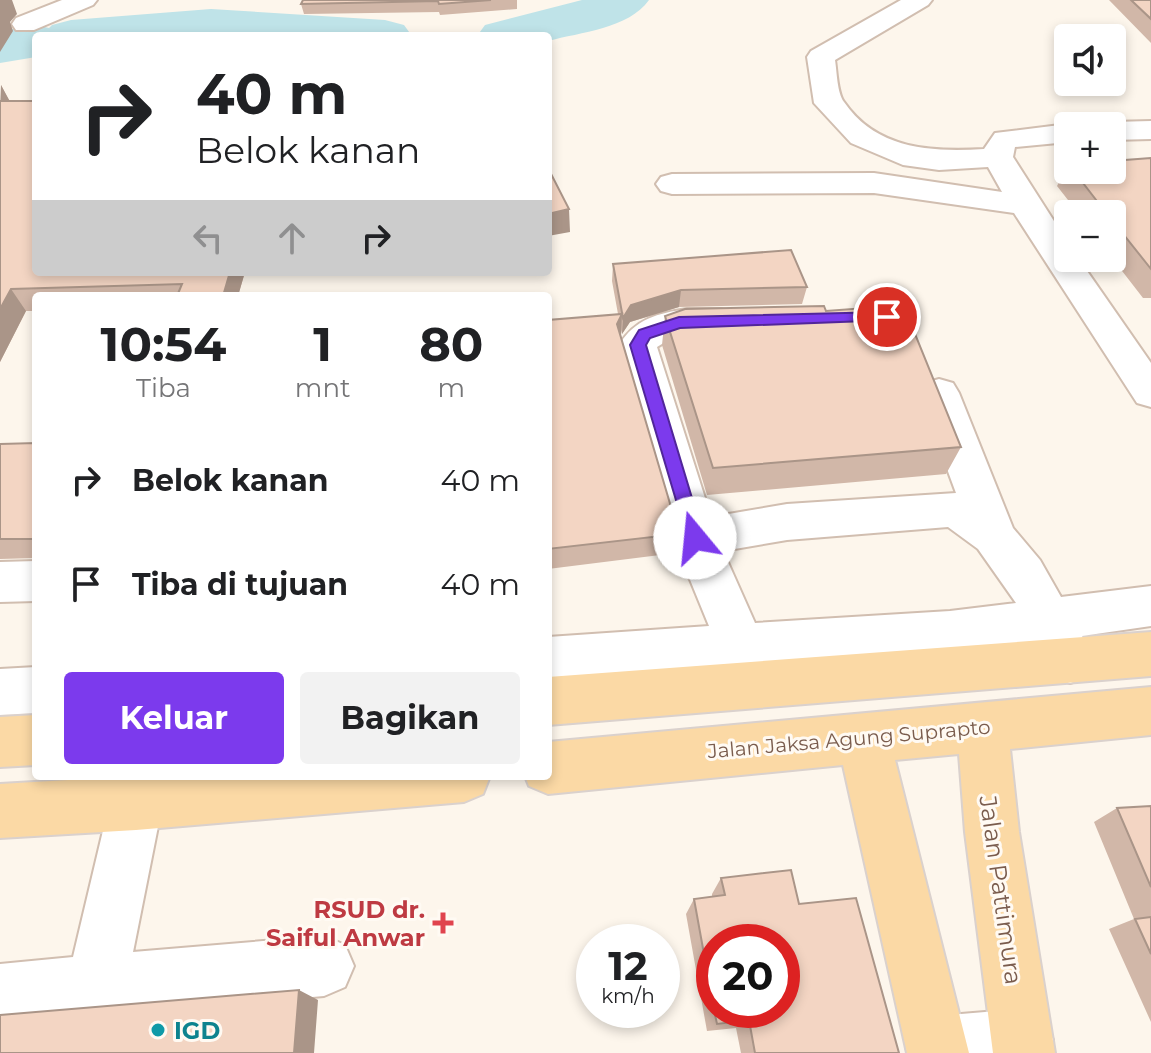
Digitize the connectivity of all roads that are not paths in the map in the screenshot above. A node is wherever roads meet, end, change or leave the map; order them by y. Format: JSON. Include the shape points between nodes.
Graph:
{"nodes":[{"id":1,"x":37,"y":0,"type":"edge"},
{"id":2,"x":84,"y":0,"type":"edge"},
{"id":3,"x":919,"y":0,"type":"edge"},
{"id":4,"x":1151,"y":130,"type":"edge"},
{"id":5,"x":1126,"y":131,"type":"edge"},
{"id":6,"x":1054,"y":134,"type":"edge"},
{"id":7,"x":998,"y":157,"type":"junction"},
{"id":8,"x":672,"y":184,"type":"dead end"},
{"id":9,"x":1025,"y":205,"type":"junction"},
{"id":10,"x":759,"y":320,"type":"edge"},
{"id":11,"x":925,"y":359,"type":"edge"},
{"id":12,"x":1151,"y":393,"type":"edge"},
{"id":13,"x":994,"y":534,"type":"junction"},
{"id":14,"x":695,"y":538,"type":"junction"},
{"id":15,"x":32,"y":581,"type":"edge"},
{"id":16,"x":0,"y":582,"type":"edge"},
{"id":17,"x":1151,"y":606,"type":"edge"},
{"id":18,"x":1058,"y":641,"type":"junction"},
{"id":19,"x":1151,"y":654,"type":"edge"},
{"id":20,"x":552,"y":659,"type":"edge"},
{"id":21,"x":746,"y":666,"type":"junction"},
{"id":22,"x":32,"y":690,"type":"edge"},
{"id":23,"x":0,"y":692,"type":"edge"},
{"id":24,"x":552,"y":700,"type":"edge"},
{"id":25,"x":1151,"y":711,"type":"edge"},
{"id":26,"x":982,"y":726,"type":"junction"},
{"id":27,"x":863,"y":737,"type":"junction"},
{"id":28,"x":32,"y":740,"type":"edge"},
{"id":29,"x":0,"y":742,"type":"edge"},
{"id":30,"x":552,"y":768,"type":"edge"},
{"id":31,"x":371,"y":780,"type":"edge"},
{"id":32,"x":139,"y":790,"type":"edge"},
{"id":33,"x":0,"y":811,"type":"edge"},
{"id":34,"x":324,"y":966,"type":"dead end"},
{"id":35,"x":96,"y":987,"type":"junction"},
{"id":36,"x":0,"y":994,"type":"edge"},
{"id":37,"x":1023,"y":1046,"type":"edge"},
{"id":38,"x":938,"y":1050,"type":"edge"}],
"edges":[{"from":1,"to":2,"type":"street","via":[[25,24]]},
{"from":3,"to":7,"type":"street","via":[[821,57],[828,103],[862,137],[903,156],[939,161]]},
{"from":4,"to":5,"type":"street"},
{"from":6,"to":7,"type":"street","via":[[1006,139]]},
{"from":7,"to":9,"type":"street"},
{"from":8,"to":9,"type":"street","via":[[874,183]]},
{"from":9,"to":12,"type":"street"},
{"from":10,"to":14,"type":"street","via":[[679,323],[651,330],[638,345]]},
{"from":11,"to":13,"type":"street"},
{"from":13,"to":14,"type":"street","via":[[953,509],[787,522]]},
{"from":13,"to":18,"type":"street","via":[[1011,552]]},
{"from":14,"to":21,"type":"street"},
{"from":15,"to":16,"type":"street"},
{"from":17,"to":18,"type":"street"},
{"from":18,"to":19,"type":"main road"},
{"from":18,"to":21,"type":"main road"},
{"from":20,"to":21,"type":"street"},
{"from":21,"to":24,"type":"main road"},
{"from":22,"to":23,"type":"street"},
{"from":25,"to":26,"type":"main road","name":"Jalan Jaksa Agung Suprapto"},
{"from":26,"to":27,"type":"main road","name":"Jalan Jaksa Agung Suprapto"},
{"from":26,"to":37,"type":"main road","name":"Jalan Pattimura"},
{"from":27,"to":30,"type":"main road","name":"Jalan Jaksa Agung Suprapto"},
{"from":27,"to":38,"type":"main road"},
{"from":28,"to":29,"type":"main road"},
{"from":31,"to":32,"type":"main road"},
{"from":32,"to":33,"type":"main road"},
{"from":32,"to":35,"type":"street"},
{"from":34,"to":35,"type":"street"},
{"from":35,"to":36,"type":"street"},
{"from":37,"to":38,"type":"street"}]}
